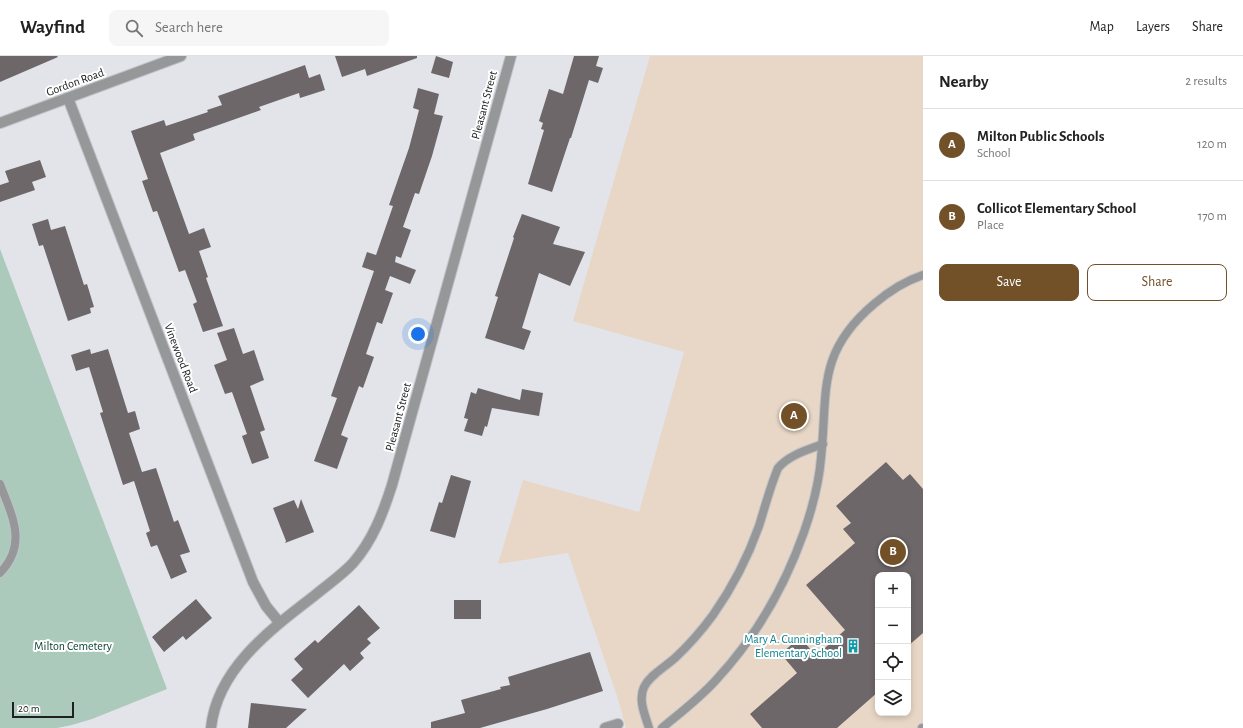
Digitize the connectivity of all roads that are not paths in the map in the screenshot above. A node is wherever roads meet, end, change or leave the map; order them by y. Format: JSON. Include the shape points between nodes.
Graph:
{"nodes":[{"id":1,"x":181,"y":56,"type":"edge"},
{"id":2,"x":511,"y":56,"type":"edge"},
{"id":3,"x":68,"y":98,"type":"junction"},
{"id":4,"x":0,"y":123,"type":"edge"},
{"id":5,"x":923,"y":275,"type":"edge"},
{"id":6,"x":823,"y":444,"type":"junction"},
{"id":7,"x":0,"y":484,"type":"edge"},
{"id":8,"x":0,"y":573,"type":"edge"},
{"id":9,"x":279,"y":622,"type":"junction"},
{"id":10,"x":618,"y":724,"type":"dead end"},
{"id":11,"x":211,"y":728,"type":"edge"},
{"id":12,"x":605,"y":728,"type":"edge"},
{"id":13,"x":649,"y":728,"type":"edge"},
{"id":14,"x":662,"y":728,"type":"edge"}],
"edges":[{"from":1,"to":3,"type":"street","name":"Gordon Road"},
{"from":2,"to":9,"type":"street","name":"Pleasant Street","via":[[394,477],[380,518],[369,541],[352,564]]},
{"from":3,"to":4,"type":"street","name":"Gordon Road"},
{"from":3,"to":9,"type":"street","name":"Vinewood Road","via":[[253,582],[266,606]]},
{"from":5,"to":6,"type":"lane","via":[[904,283],[878,301],[856,322],[834,353],[824,403]]},
{"from":6,"to":13,"type":"lane","via":[[783,461],[778,468],[752,543],[721,602],[690,643],[644,687],[642,704]]},
{"from":6,"to":14,"type":"lane","via":[[817,483],[804,532],[773,600],[727,667],[703,693]]},
{"from":7,"to":8,"type":"lane","via":[[12,516],[16,537],[12,556]]},
{"from":9,"to":11,"type":"street","name":"Pleasant Street","via":[[256,644],[225,684],[216,705]]},
{"from":10,"to":12,"type":"street"}]}
